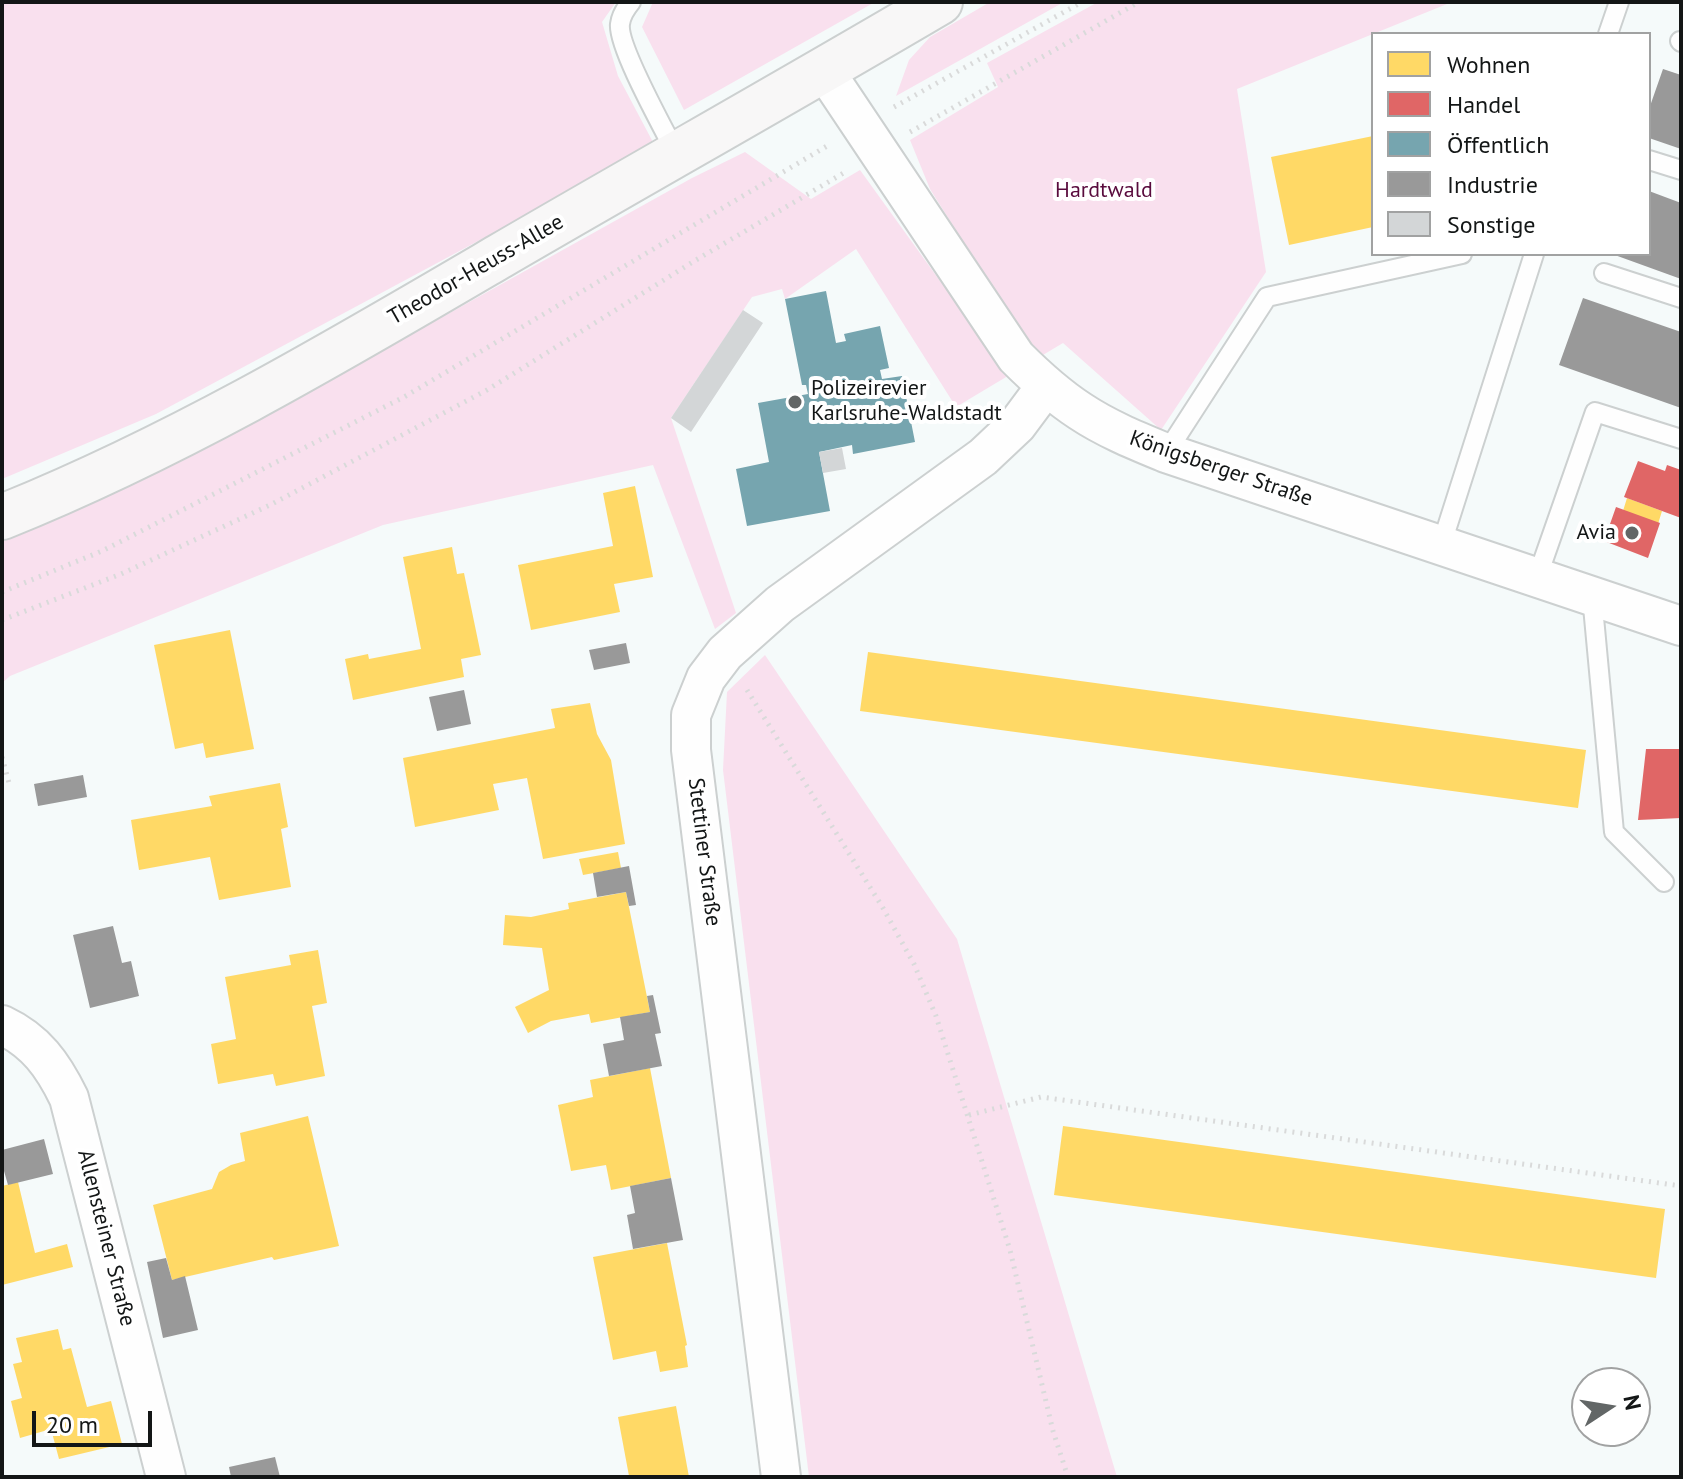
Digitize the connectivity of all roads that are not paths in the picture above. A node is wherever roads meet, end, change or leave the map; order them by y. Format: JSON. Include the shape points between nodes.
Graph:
{"nodes":[{"id":1,"x":631,"y":2,"type":"edge"},
{"id":2,"x":940,"y":2,"type":"edge"},
{"id":3,"x":1619,"y":2,"type":"edge"},
{"id":4,"x":1609,"y":32,"type":"edge"},
{"id":5,"x":824,"y":70,"type":"junction"},
{"id":6,"x":677,"y":155,"type":"junction"},
{"id":7,"x":1651,"y":161,"type":"edge"},
{"id":8,"x":1681,"y":170,"type":"edge"},
{"id":9,"x":1453,"y":256,"type":"edge"},
{"id":10,"x":1533,"y":256,"type":"edge"},
{"id":11,"x":1604,"y":273,"type":"dead end"},
{"id":12,"x":1681,"y":298,"type":"edge"},
{"id":13,"x":1046,"y":386,"type":"junction"},
{"id":14,"x":1681,"y":439,"type":"edge"},
{"id":15,"x":1166,"y":453,"type":"junction"},
{"id":16,"x":2,"y":517,"type":"edge"},
{"id":17,"x":1441,"y":546,"type":"junction"},
{"id":18,"x":1537,"y":578,"type":"junction"},
{"id":19,"x":1592,"y":596,"type":"junction"},
{"id":20,"x":1681,"y":626,"type":"edge"},
{"id":21,"x":1664,"y":882,"type":"dead end"},
{"id":22,"x":2,"y":1025,"type":"edge"},
{"id":23,"x":166,"y":1477,"type":"edge"},
{"id":24,"x":781,"y":1477,"type":"edge"}],
"edges":[{"from":1,"to":6,"type":"lane","via":[[620,24],[623,46]]},
{"from":2,"to":5,"type":"main road","name":"Theodor-Heuss-Allee"},
{"from":3,"to":4,"type":"lane"},
{"from":5,"to":6,"type":"main road","name":"Theodor-Heuss-Allee"},
{"from":5,"to":13,"type":"street","name":"Königsberger Straße","via":[[1016,357]]},
{"from":6,"to":16,"type":"main road","name":"Theodor-Heuss-Allee","via":[[205,424]]},
{"from":7,"to":8,"type":"lane"},
{"from":9,"to":15,"type":"lane","via":[[1267,297]]},
{"from":10,"to":17,"type":"lane"},
{"from":11,"to":12,"type":"lane"},
{"from":13,"to":15,"type":"street","name":"Königsberger Straße","via":[[1112,429]]},
{"from":13,"to":24,"type":"street","name":"Stettiner Straße","via":[[1017,425],[983,457],[780,604],[720,660],[691,715],[691,750]]},
{"from":14,"to":18,"type":"lane","via":[[1595,412]]},
{"from":15,"to":17,"type":"street","name":"Königsberger Straße"},
{"from":17,"to":18,"type":"street","name":"Königsberger Straße"},
{"from":18,"to":19,"type":"street","name":"Königsberger Straße"},
{"from":19,"to":20,"type":"street","name":"Königsberger Straße"},
{"from":19,"to":21,"type":"lane","via":[[1614,832]]},
{"from":22,"to":23,"type":"street","name":"Allensteiner Straße","via":[[34,1046],[55,1069],[69,1098]]}]}
